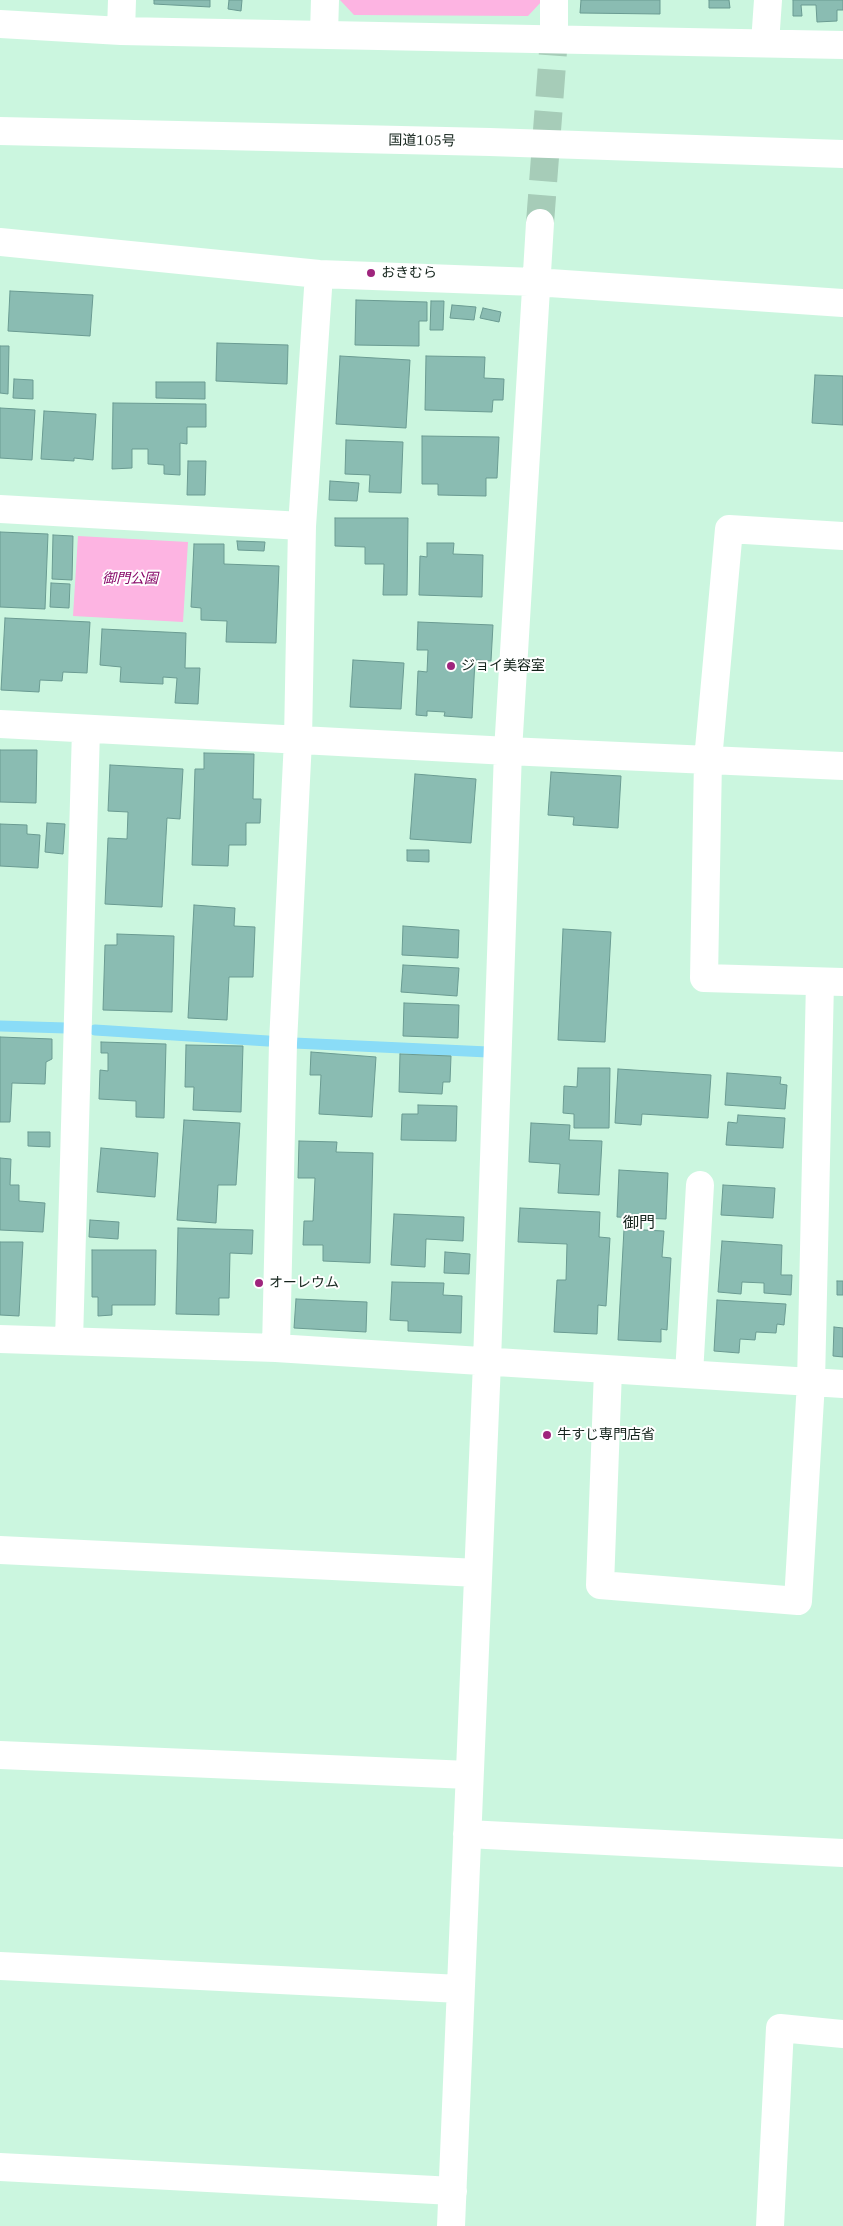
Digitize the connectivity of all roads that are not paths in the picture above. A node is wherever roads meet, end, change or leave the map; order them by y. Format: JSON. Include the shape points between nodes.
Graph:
{"nodes":[{"id":1,"x":122,"y":0,"type":"edge"},
{"id":2,"x":325,"y":0,"type":"edge"},
{"id":3,"x":554,"y":0,"type":"edge"},
{"id":4,"x":768,"y":0,"type":"edge"},
{"id":5,"x":0,"y":24,"type":"edge"},
{"id":6,"x":122,"y":31,"type":"junction"},
{"id":7,"x":324,"y":34,"type":"junction"},
{"id":8,"x":554,"y":38,"type":"junction"},
{"id":9,"x":765,"y":43,"type":"junction"},
{"id":10,"x":843,"y":46,"type":"edge"},
{"id":11,"x":0,"y":131,"type":"edge"},
{"id":12,"x":843,"y":154,"type":"edge"},
{"id":13,"x":540,"y":223,"type":"tunnel mouth"},
{"id":14,"x":0,"y":242,"type":"edge"},
{"id":15,"x":319,"y":274,"type":"junction"},
{"id":16,"x":535,"y":282,"type":"junction"},
{"id":17,"x":843,"y":304,"type":"edge"},
{"id":18,"x":0,"y":509,"type":"edge"},
{"id":19,"x":302,"y":526,"type":"junction"},
{"id":20,"x":843,"y":536,"type":"edge"},
{"id":21,"x":0,"y":724,"type":"edge"},
{"id":22,"x":86,"y":728,"type":"junction"},
{"id":23,"x":298,"y":740,"type":"junction"},
{"id":24,"x":508,"y":751,"type":"junction"},
{"id":25,"x":708,"y":760,"type":"junction"},
{"id":26,"x":843,"y":766,"type":"edge"},
{"id":27,"x":831,"y":982,"type":"edge"},
{"id":28,"x":700,"y":1185,"type":"dead end"},
{"id":29,"x":0,"y":1339,"type":"edge"},
{"id":30,"x":69,"y":1341,"type":"junction"},
{"id":31,"x":276,"y":1348,"type":"junction"},
{"id":32,"x":487,"y":1362,"type":"junction"},
{"id":33,"x":608,"y":1370,"type":"junction"},
{"id":34,"x":689,"y":1374,"type":"junction"},
{"id":35,"x":811,"y":1382,"type":"junction"},
{"id":36,"x":843,"y":1384,"type":"edge"},
{"id":37,"x":0,"y":1550,"type":"edge"},
{"id":38,"x":478,"y":1573,"type":"junction"},
{"id":39,"x":0,"y":1755,"type":"edge"},
{"id":40,"x":469,"y":1775,"type":"junction"},
{"id":41,"x":467,"y":1834,"type":"junction"},
{"id":42,"x":843,"y":1853,"type":"edge"},
{"id":43,"x":0,"y":1966,"type":"edge"},
{"id":44,"x":460,"y":1989,"type":"junction"},
{"id":45,"x":843,"y":2034,"type":"edge"},
{"id":46,"x":0,"y":2167,"type":"edge"},
{"id":47,"x":453,"y":2191,"type":"junction"},
{"id":48,"x":451,"y":2226,"type":"edge"},
{"id":49,"x":770,"y":2226,"type":"edge"}],
"edges":[{"from":1,"to":6,"type":"main road"},
{"from":2,"to":7,"type":"main road"},
{"from":3,"to":8,"type":"main road"},
{"from":4,"to":9,"type":"main road"},
{"from":5,"to":6,"type":"main road"},
{"from":6,"to":7,"type":"main road"},
{"from":7,"to":8,"type":"main road"},
{"from":8,"to":9,"type":"main road"},
{"from":9,"to":10,"type":"main road"},
{"from":11,"to":12,"type":"main road","name":"国道105号"},
{"from":13,"to":16,"type":"main road"},
{"from":14,"to":15,"type":"main road"},
{"from":15,"to":16,"type":"main road"},
{"from":15,"to":19,"type":"main road"},
{"from":16,"to":17,"type":"main road"},
{"from":16,"to":24,"type":"main road"},
{"from":18,"to":19,"type":"main road"},
{"from":19,"to":23,"type":"main road"},
{"from":20,"to":25,"type":"main road","via":[[729,529]]},
{"from":21,"to":22,"type":"main road"},
{"from":22,"to":23,"type":"main road"},
{"from":22,"to":30,"type":"main road"},
{"from":23,"to":24,"type":"main road"},
{"from":23,"to":31,"type":"main road","via":[[283,1042]]},
{"from":24,"to":25,"type":"main road"},
{"from":24,"to":32,"type":"main road"},
{"from":25,"to":26,"type":"main road"},
{"from":25,"to":27,"type":"main road","via":[[704,978]]},
{"from":27,"to":35,"type":"main road"},
{"from":28,"to":34,"type":"main road"},
{"from":29,"to":30,"type":"main road"},
{"from":30,"to":31,"type":"main road"},
{"from":31,"to":32,"type":"main road"},
{"from":32,"to":33,"type":"main road"},
{"from":32,"to":38,"type":"main road"},
{"from":33,"to":34,"type":"main road"},
{"from":33,"to":35,"type":"main road","via":[[600,1585],[798,1601]]},
{"from":34,"to":35,"type":"main road"},
{"from":35,"to":36,"type":"main road"},
{"from":37,"to":38,"type":"main road"},
{"from":38,"to":40,"type":"main road"},
{"from":39,"to":40,"type":"main road"},
{"from":40,"to":41,"type":"main road"},
{"from":41,"to":42,"type":"main road"},
{"from":41,"to":44,"type":"main road"},
{"from":43,"to":44,"type":"main road"},
{"from":44,"to":47,"type":"main road"},
{"from":45,"to":49,"type":"main road","via":[[780,2028]]},
{"from":46,"to":47,"type":"main road"},
{"from":47,"to":48,"type":"main road"}]}
